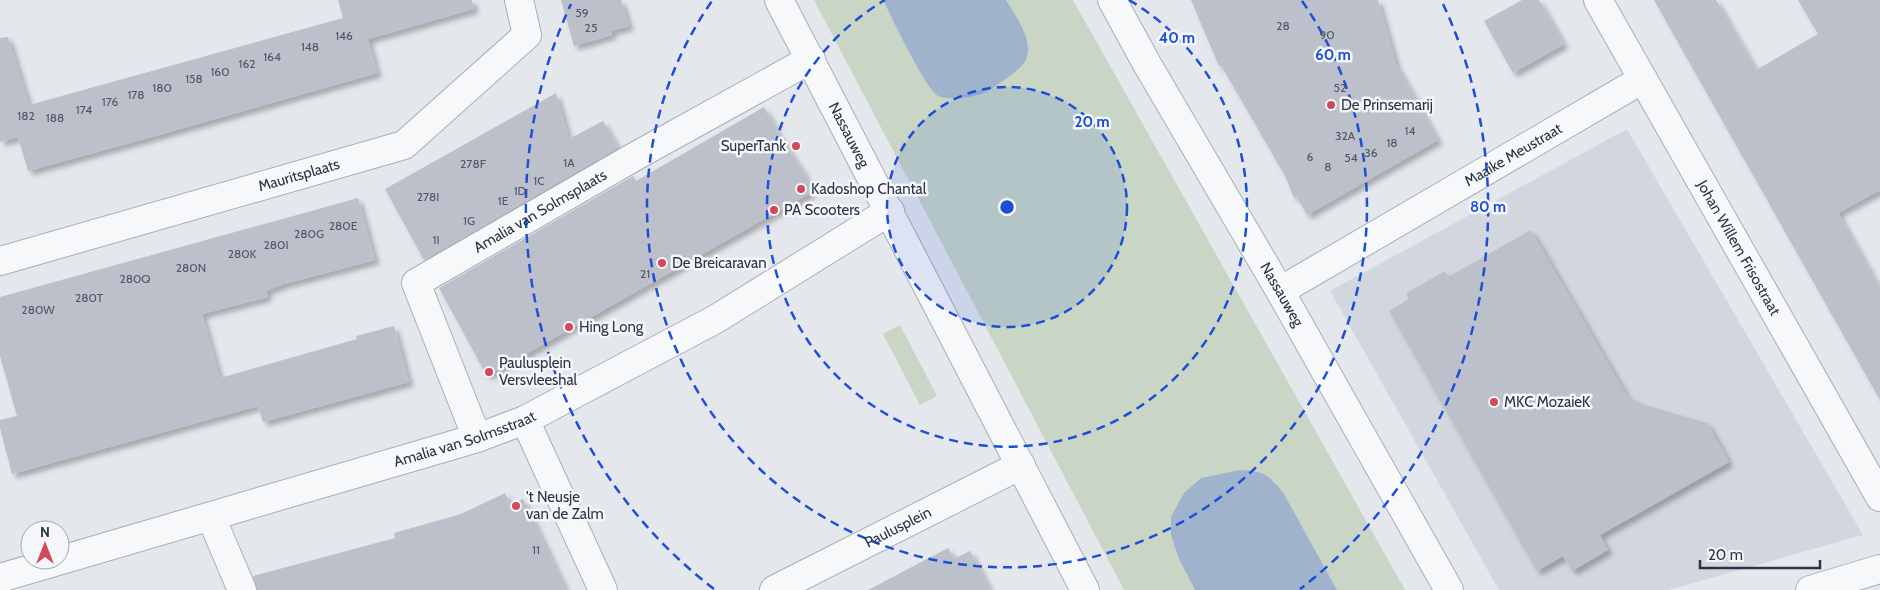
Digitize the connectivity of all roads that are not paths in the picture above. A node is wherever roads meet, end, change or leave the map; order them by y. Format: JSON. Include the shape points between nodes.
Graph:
{"nodes":[{"id":1,"x":519,"y":0,"type":"edge"},
{"id":2,"x":779,"y":0,"type":"edge"},
{"id":3,"x":1112,"y":0,"type":"edge"},
{"id":4,"x":1598,"y":0,"type":"edge"},
{"id":5,"x":810,"y":59,"type":"junction"},
{"id":6,"x":1643,"y":79,"type":"junction"},
{"id":7,"x":890,"y":211,"type":"junction"},
{"id":8,"x":0,"y":260,"type":"edge"},
{"id":9,"x":1280,"y":291,"type":"junction"},
{"id":10,"x":525,"y":420,"type":"junction"},
{"id":11,"x":477,"y":438,"type":"junction"},
{"id":12,"x":1021,"y":465,"type":"junction"},
{"id":13,"x":1880,"y":497,"type":"edge"},
{"id":14,"x":211,"y":516,"type":"junction"},
{"id":15,"x":1880,"y":569,"type":"edge"},
{"id":16,"x":0,"y":578,"type":"edge"},
{"id":17,"x":242,"y":590,"type":"edge"},
{"id":18,"x":602,"y":590,"type":"edge"},
{"id":19,"x":774,"y":590,"type":"edge"},
{"id":20,"x":1085,"y":590,"type":"edge"},
{"id":21,"x":1449,"y":590,"type":"edge"},
{"id":22,"x":1810,"y":590,"type":"edge"}],
"edges":[{"from":1,"to":8,"type":"street","name":"Mauritsplaats","via":[[528,35],[404,145]]},
{"from":2,"to":5,"type":"street","name":"Nassauweg"},
{"from":3,"to":9,"type":"street","name":"Nassauweg"},
{"from":4,"to":6,"type":"street","name":"Johan Willem Frisostraat"},
{"from":5,"to":7,"type":"street","name":"Nassauweg"},
{"from":5,"to":11,"type":"street","name":"Amalia van Solmsplaats","via":[[416,283]]},
{"from":6,"to":9,"type":"street","name":"Maaike Meustraat"},
{"from":6,"to":13,"type":"street","name":"Johan Willem Frisostraat"},
{"from":7,"to":10,"type":"street","name":"Amalia van Solmsstraat","via":[[716,319]]},
{"from":7,"to":12,"type":"street","name":"Nassauweg"},
{"from":9,"to":21,"type":"street","name":"Nassauweg"},
{"from":10,"to":11,"type":"street","name":"Amalia van Solmsstraat"},
{"from":10,"to":18,"type":"street"},
{"from":11,"to":14,"type":"street","name":"Amalia van Solmsstraat"},
{"from":12,"to":19,"type":"street","name":"Paulusplein"},
{"from":12,"to":20,"type":"street","name":"Nassauweg"},
{"from":14,"to":16,"type":"street","name":"Amalia van Solmsstraat"},
{"from":14,"to":17,"type":"street"},
{"from":15,"to":22,"type":"street"}]}
